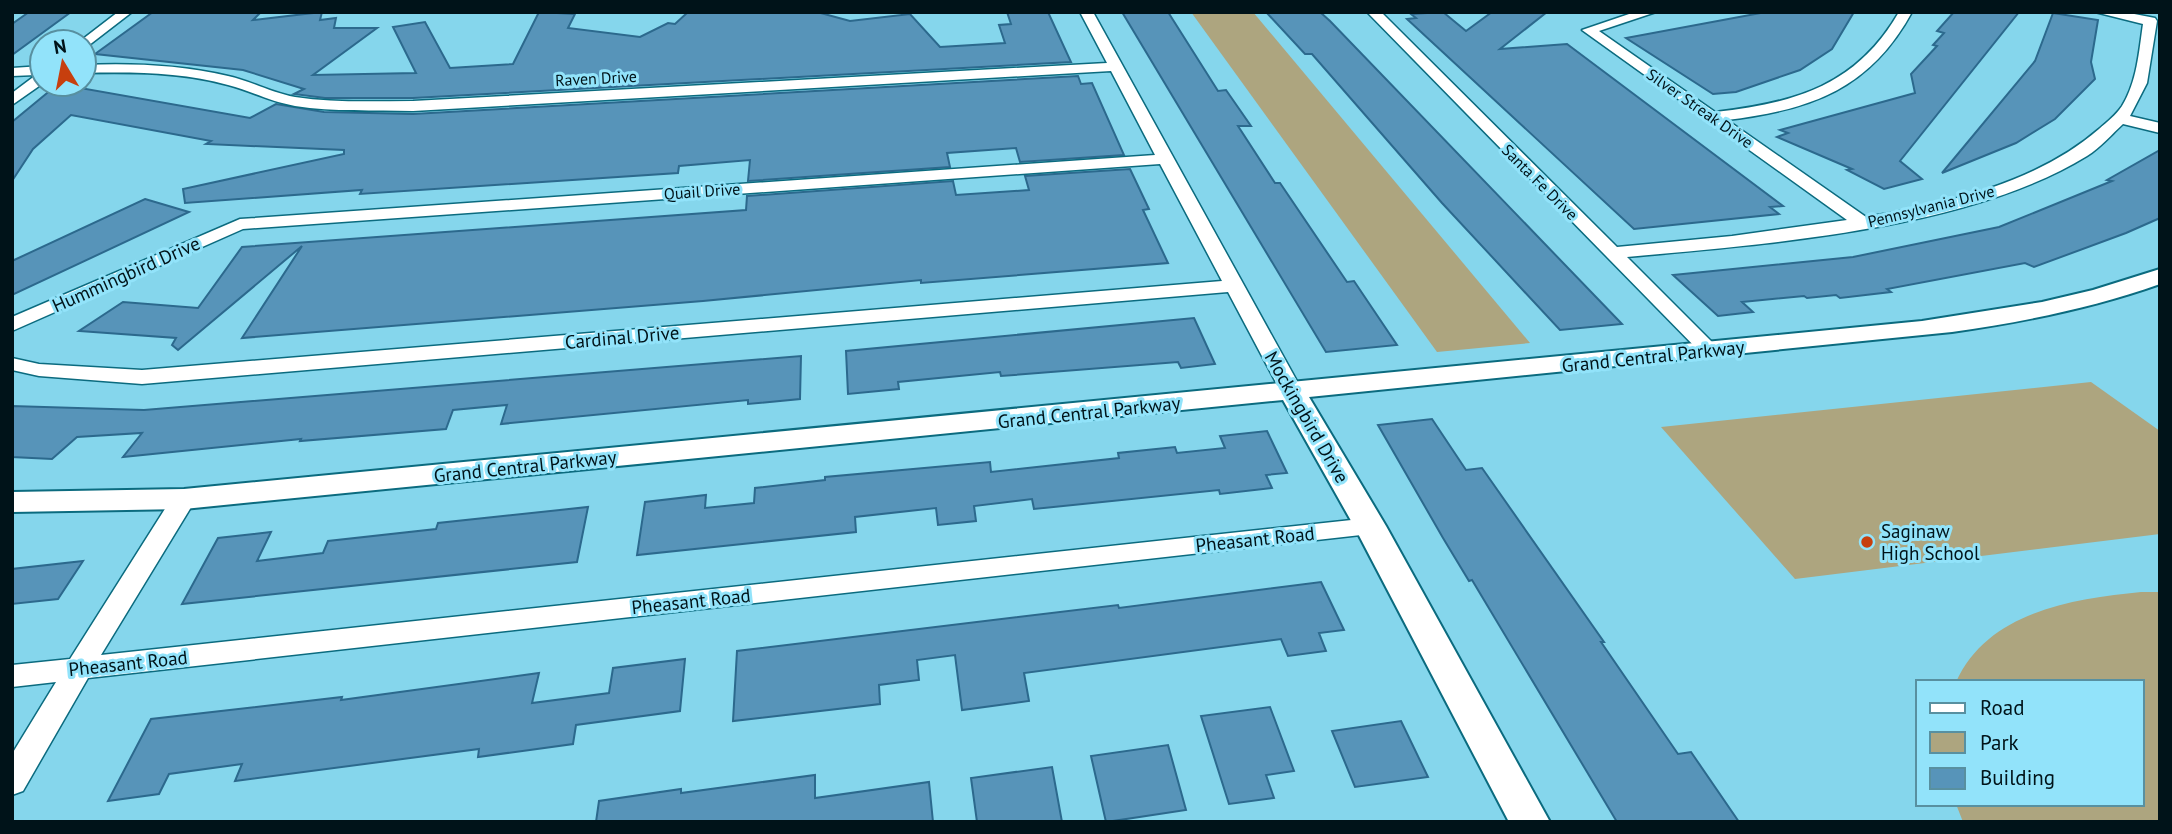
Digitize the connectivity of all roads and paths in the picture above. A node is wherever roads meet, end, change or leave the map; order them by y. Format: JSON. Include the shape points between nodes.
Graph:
{"nodes":[{"id":1,"x":126,"y":12,"type":"edge"},
{"id":2,"x":1086,"y":12,"type":"edge"},
{"id":3,"x":1373,"y":12,"type":"edge"},
{"id":4,"x":1650,"y":12,"type":"edge"},
{"id":5,"x":1906,"y":12,"type":"edge"},
{"id":6,"x":2101,"y":12,"type":"edge"},
{"id":7,"x":98,"y":34,"type":"edge"},
{"id":8,"x":1114,"y":66,"type":"junction"},
{"id":9,"x":98,"y":69,"type":"edge"},
{"id":10,"x":28,"y":89,"type":"edge"},
{"id":11,"x":12,"y":102,"type":"edge"},
{"id":12,"x":1712,"y":117,"type":"junction"},
{"id":13,"x":2121,"y":119,"type":"junction"},
{"id":14,"x":2160,"y":128,"type":"edge"},
{"id":15,"x":1163,"y":159,"type":"junction"},
{"id":16,"x":1863,"y":223,"type":"junction"},
{"id":17,"x":240,"y":224,"type":"joint"},
{"id":18,"x":1610,"y":253,"type":"junction"},
{"id":19,"x":2160,"y":275,"type":"edge"},
{"id":20,"x":1232,"y":286,"type":"junction"},
{"id":21,"x":12,"y":325,"type":"edge"},
{"id":22,"x":1709,"y":350,"type":"junction"},
{"id":23,"x":12,"y":364,"type":"edge"},
{"id":24,"x":1292,"y":392,"type":"junction"},
{"id":25,"x":184,"y":499,"type":"junction"},
{"id":26,"x":12,"y":502,"type":"edge"},
{"id":27,"x":1370,"y":526,"type":"junction"},
{"id":28,"x":79,"y":668,"type":"junction"},
{"id":29,"x":12,"y":676,"type":"edge"},
{"id":30,"x":12,"y":782,"type":"edge"},
{"id":31,"x":1530,"y":822,"type":"edge"}],
"edges":[{"from":1,"to":7,"type":"street"},
{"from":2,"to":8,"type":"street","name":"Mockingbird Drive"},
{"from":3,"to":18,"type":"street","name":"Santa Fe Drive"},
{"from":4,"to":12,"type":"street","name":"Silver Streak Drive","via":[[1589,30]]},
{"from":5,"to":12,"type":"street","via":[[1879,54],[1836,84],[1777,106]]},
{"from":6,"to":13,"type":"street","name":"Pennsylvania Drive","via":[[2150,20],[2138,90]]},
{"from":8,"to":9,"type":"street","name":"Raven Drive","via":[[413,106],[327,104],[281,98],[230,80],[144,69]]},
{"from":8,"to":15,"type":"street","name":"Mockingbird Drive"},
{"from":10,"to":11,"type":"street"},
{"from":12,"to":16,"type":"street","name":"Silver Streak Drive"},
{"from":13,"to":14,"type":"street"},
{"from":13,"to":16,"type":"street","name":"Pennsylvania Drive","via":[[2088,147],[2044,172],[1959,202]]},
{"from":15,"to":17,"type":"street","name":"Quail Drive"},
{"from":15,"to":20,"type":"street","name":"Mockingbird Drive"},
{"from":16,"to":18,"type":"street","name":"Pennsylvania Drive"},
{"from":17,"to":21,"type":"street","name":"Hummingbird Drive"},
{"from":18,"to":22,"type":"street","name":"Santa Fe Drive"},
{"from":19,"to":22,"type":"street","name":"Grand Central Parkway","via":[[2077,302],[1990,319]]},
{"from":20,"to":23,"type":"street","name":"Cardinal Drive","via":[[142,377]]},
{"from":20,"to":24,"type":"street","name":"Mockingbird Drive"},
{"from":22,"to":24,"type":"street","name":"Grand Central Parkway"},
{"from":24,"to":25,"type":"street","name":"Grand Central Parkway"},
{"from":24,"to":27,"type":"street","name":"Mockingbird Drive"},
{"from":25,"to":26,"type":"street","name":"Grand Central Parkway"},
{"from":25,"to":28,"type":"street"},
{"from":27,"to":28,"type":"street","name":"Pheasant Road"},
{"from":27,"to":31,"type":"street","name":"Mockingbird Drive"},
{"from":28,"to":29,"type":"street","name":"Pheasant Road"},
{"from":28,"to":30,"type":"street"}]}
